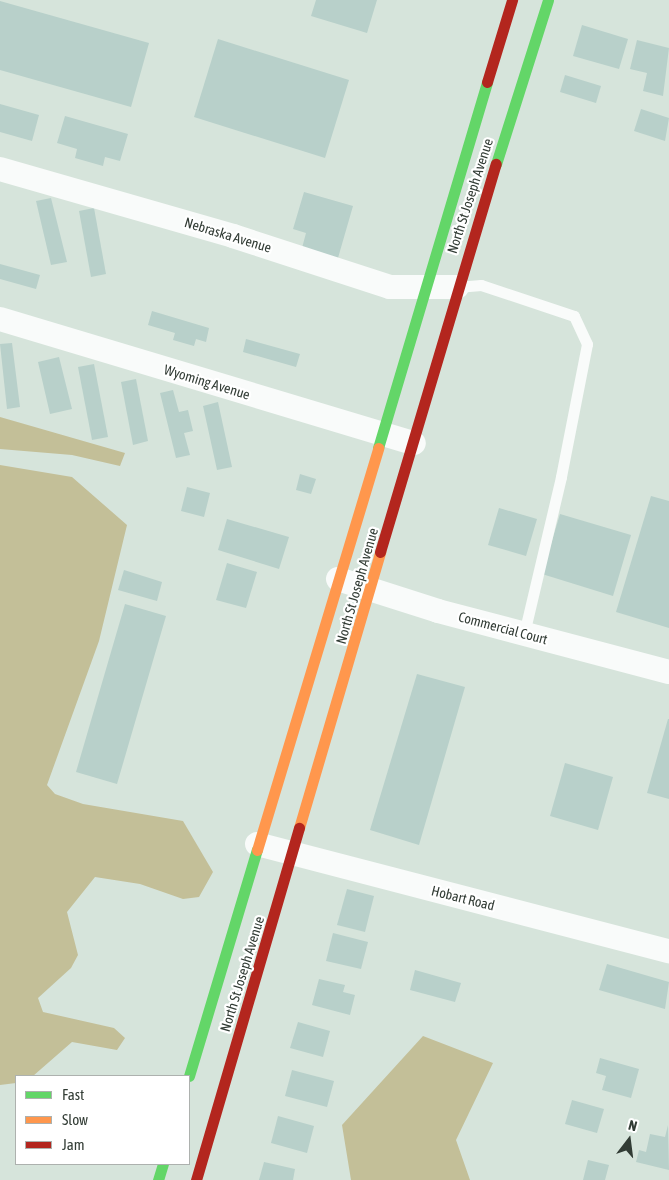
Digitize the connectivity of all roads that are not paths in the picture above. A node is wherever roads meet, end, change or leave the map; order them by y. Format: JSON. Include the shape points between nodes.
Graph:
{"nodes":[{"id":1,"x":512,"y":0,"type":"edge"},
{"id":2,"x":548,"y":0,"type":"edge"},
{"id":3,"x":0,"y":169,"type":"edge"},
{"id":4,"x":458,"y":287,"type":"junction"},
{"id":5,"x":424,"y":289,"type":"junction"},
{"id":6,"x":0,"y":319,"type":"edge"},
{"id":7,"x":381,"y":435,"type":"junction"},
{"id":8,"x":414,"y":443,"type":"junction"},
{"id":9,"x":338,"y":579,"type":"junction"},
{"id":10,"x":372,"y":589,"type":"junction"},
{"id":11,"x":524,"y":634,"type":"junction"},
{"id":12,"x":669,"y":672,"type":"edge"},
{"id":13,"x":257,"y":844,"type":"junction"},
{"id":14,"x":293,"y":854,"type":"junction"},
{"id":15,"x":669,"y":951,"type":"edge"},
{"id":16,"x":189,"y":1075,"type":"edge"},
{"id":17,"x":163,"y":1165,"type":"edge"},
{"id":18,"x":158,"y":1180,"type":"edge"},
{"id":19,"x":196,"y":1180,"type":"edge"}],
"edges":[{"from":1,"to":5,"type":"main road","name":"North St Joseph Avenue"},
{"from":2,"to":4,"type":"main road","name":"North St Joseph Avenue"},
{"from":3,"to":5,"type":"street","name":"Nebraska Avenue","via":[[224,233],[390,287]]},
{"from":4,"to":5,"type":"street","name":"Nebraska Avenue"},
{"from":4,"to":8,"type":"main road","name":"North St Joseph Avenue"},
{"from":4,"to":11,"type":"lane","via":[[481,286],[574,316],[587,344],[561,477]]},
{"from":5,"to":7,"type":"main road","name":"North St Joseph Avenue"},
{"from":6,"to":7,"type":"street","name":"Wyoming Avenue"},
{"from":7,"to":8,"type":"street","name":"Wyoming Avenue"},
{"from":7,"to":9,"type":"main road","name":"North St Joseph Avenue"},
{"from":8,"to":10,"type":"main road","name":"North St Joseph Avenue"},
{"from":9,"to":10,"type":"street","name":"Commercial Court"},
{"from":9,"to":13,"type":"main road","name":"North St Joseph Avenue"},
{"from":10,"to":11,"type":"street","name":"Commercial Court"},
{"from":10,"to":14,"type":"main road","name":"North St Joseph Avenue"},
{"from":11,"to":12,"type":"street","name":"Commercial Court"},
{"from":13,"to":14,"type":"street","name":"Hobart Road"},
{"from":13,"to":16,"type":"main road","name":"North St Joseph Avenue"},
{"from":14,"to":15,"type":"street","name":"Hobart Road"},
{"from":14,"to":19,"type":"main road","name":"North St Joseph Avenue"},
{"from":17,"to":18,"type":"main road"}]}
